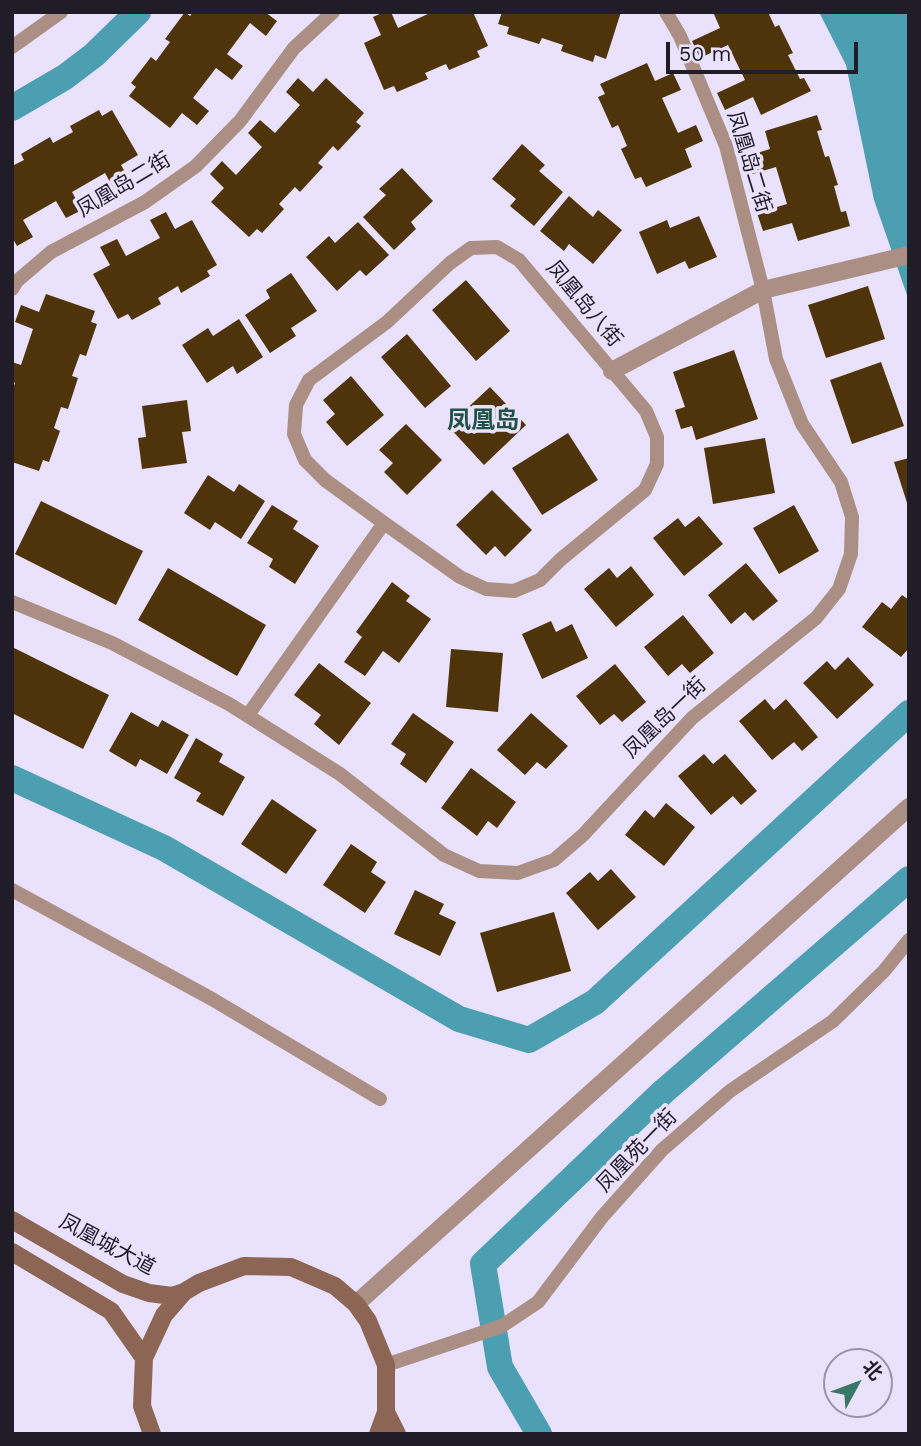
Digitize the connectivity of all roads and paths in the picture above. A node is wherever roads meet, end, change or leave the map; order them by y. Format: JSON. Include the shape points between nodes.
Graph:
{"nodes":[{"id":1,"x":61,"y":12,"type":"edge"},
{"id":2,"x":333,"y":12,"type":"edge"},
{"id":3,"x":666,"y":12,"type":"edge"},
{"id":4,"x":12,"y":47,"type":"edge"},
{"id":5,"x":909,"y":255,"type":"edge"},
{"id":6,"x":12,"y":289,"type":"edge"},
{"id":7,"x":763,"y":290,"type":"junction"},
{"id":8,"x":612,"y":371,"type":"junction"},
{"id":9,"x":384,"y":523,"type":"junction"},
{"id":10,"x":12,"y":602,"type":"edge"},
{"id":11,"x":248,"y":715,"type":"junction"},
{"id":12,"x":909,"y":807,"type":"edge"},
{"id":13,"x":12,"y":890,"type":"edge"},
{"id":14,"x":909,"y":940,"type":"edge"},
{"id":15,"x":380,"y":1099,"type":"dead end"},
{"id":16,"x":12,"y":1220,"type":"edge"},
{"id":17,"x":12,"y":1252,"type":"edge"},
{"id":18,"x":184,"y":1292,"type":"junction"},
{"id":19,"x":356,"y":1304,"type":"junction"},
{"id":20,"x":144,"y":1358,"type":"junction"},
{"id":21,"x":386,"y":1365,"type":"junction"},
{"id":22,"x":386,"y":1412,"type":"junction"},
{"id":23,"x":152,"y":1434,"type":"edge"},
{"id":24,"x":378,"y":1434,"type":"edge"},
{"id":25,"x":397,"y":1434,"type":"edge"}],
"edges":[{"from":1,"to":4,"type":"lane"},
{"from":2,"to":6,"type":"lane","name":"凤凰岛二街","via":[[294,48],[240,121],[196,166],[145,202],[51,253]]},
{"from":3,"to":7,"type":"lane","name":"凤凰岛二街","via":[[726,146]]},
{"from":5,"to":7,"type":"street"},
{"from":7,"to":8,"type":"street"},
{"from":7,"to":11,"type":"lane","name":"凤凰岛一街","via":[[776,359],[802,424],[841,482],[852,517],[851,554],[839,589],[816,618],[692,718],[554,860],[518,873],[479,872],[444,855],[340,774]]},
{"from":8,"to":9,"type":"lane","name":"凤凰岛八街","via":[[646,411],[657,437],[657,464],[645,490],[540,580],[514,591],[486,589],[460,577]]},
{"from":8,"to":9,"type":"lane","name":"凤凰岛八街","via":[[519,260],[497,247],[471,248],[387,322],[309,380],[296,405],[294,434],[305,460]]},
{"from":9,"to":11,"type":"lane"},
{"from":10,"to":11,"type":"lane","via":[[112,643]]},
{"from":12,"to":19,"type":"street"},
{"from":13,"to":15,"type":"lane","via":[[212,999]]},
{"from":14,"to":21,"type":"lane","name":"凤凰苑一街","via":[[833,1021],[730,1091],[662,1150],[602,1217],[538,1302],[495,1328]]},
{"from":16,"to":18,"type":"main road","name":"凤凰城大道","via":[[123,1284],[149,1293],[172,1296]]},
{"from":17,"to":20,"type":"main road","via":[[111,1311]]},
{"from":18,"to":19,"type":"main road","via":[[244,1266],[291,1268],[335,1286]]},
{"from":18,"to":20,"type":"main road","via":[[164,1315]]},
{"from":19,"to":21,"type":"main road"},
{"from":20,"to":23,"type":"main road","via":[[142,1406]]},
{"from":21,"to":22,"type":"main road"},
{"from":22,"to":24,"type":"main road"},
{"from":22,"to":25,"type":"main road"}]}
